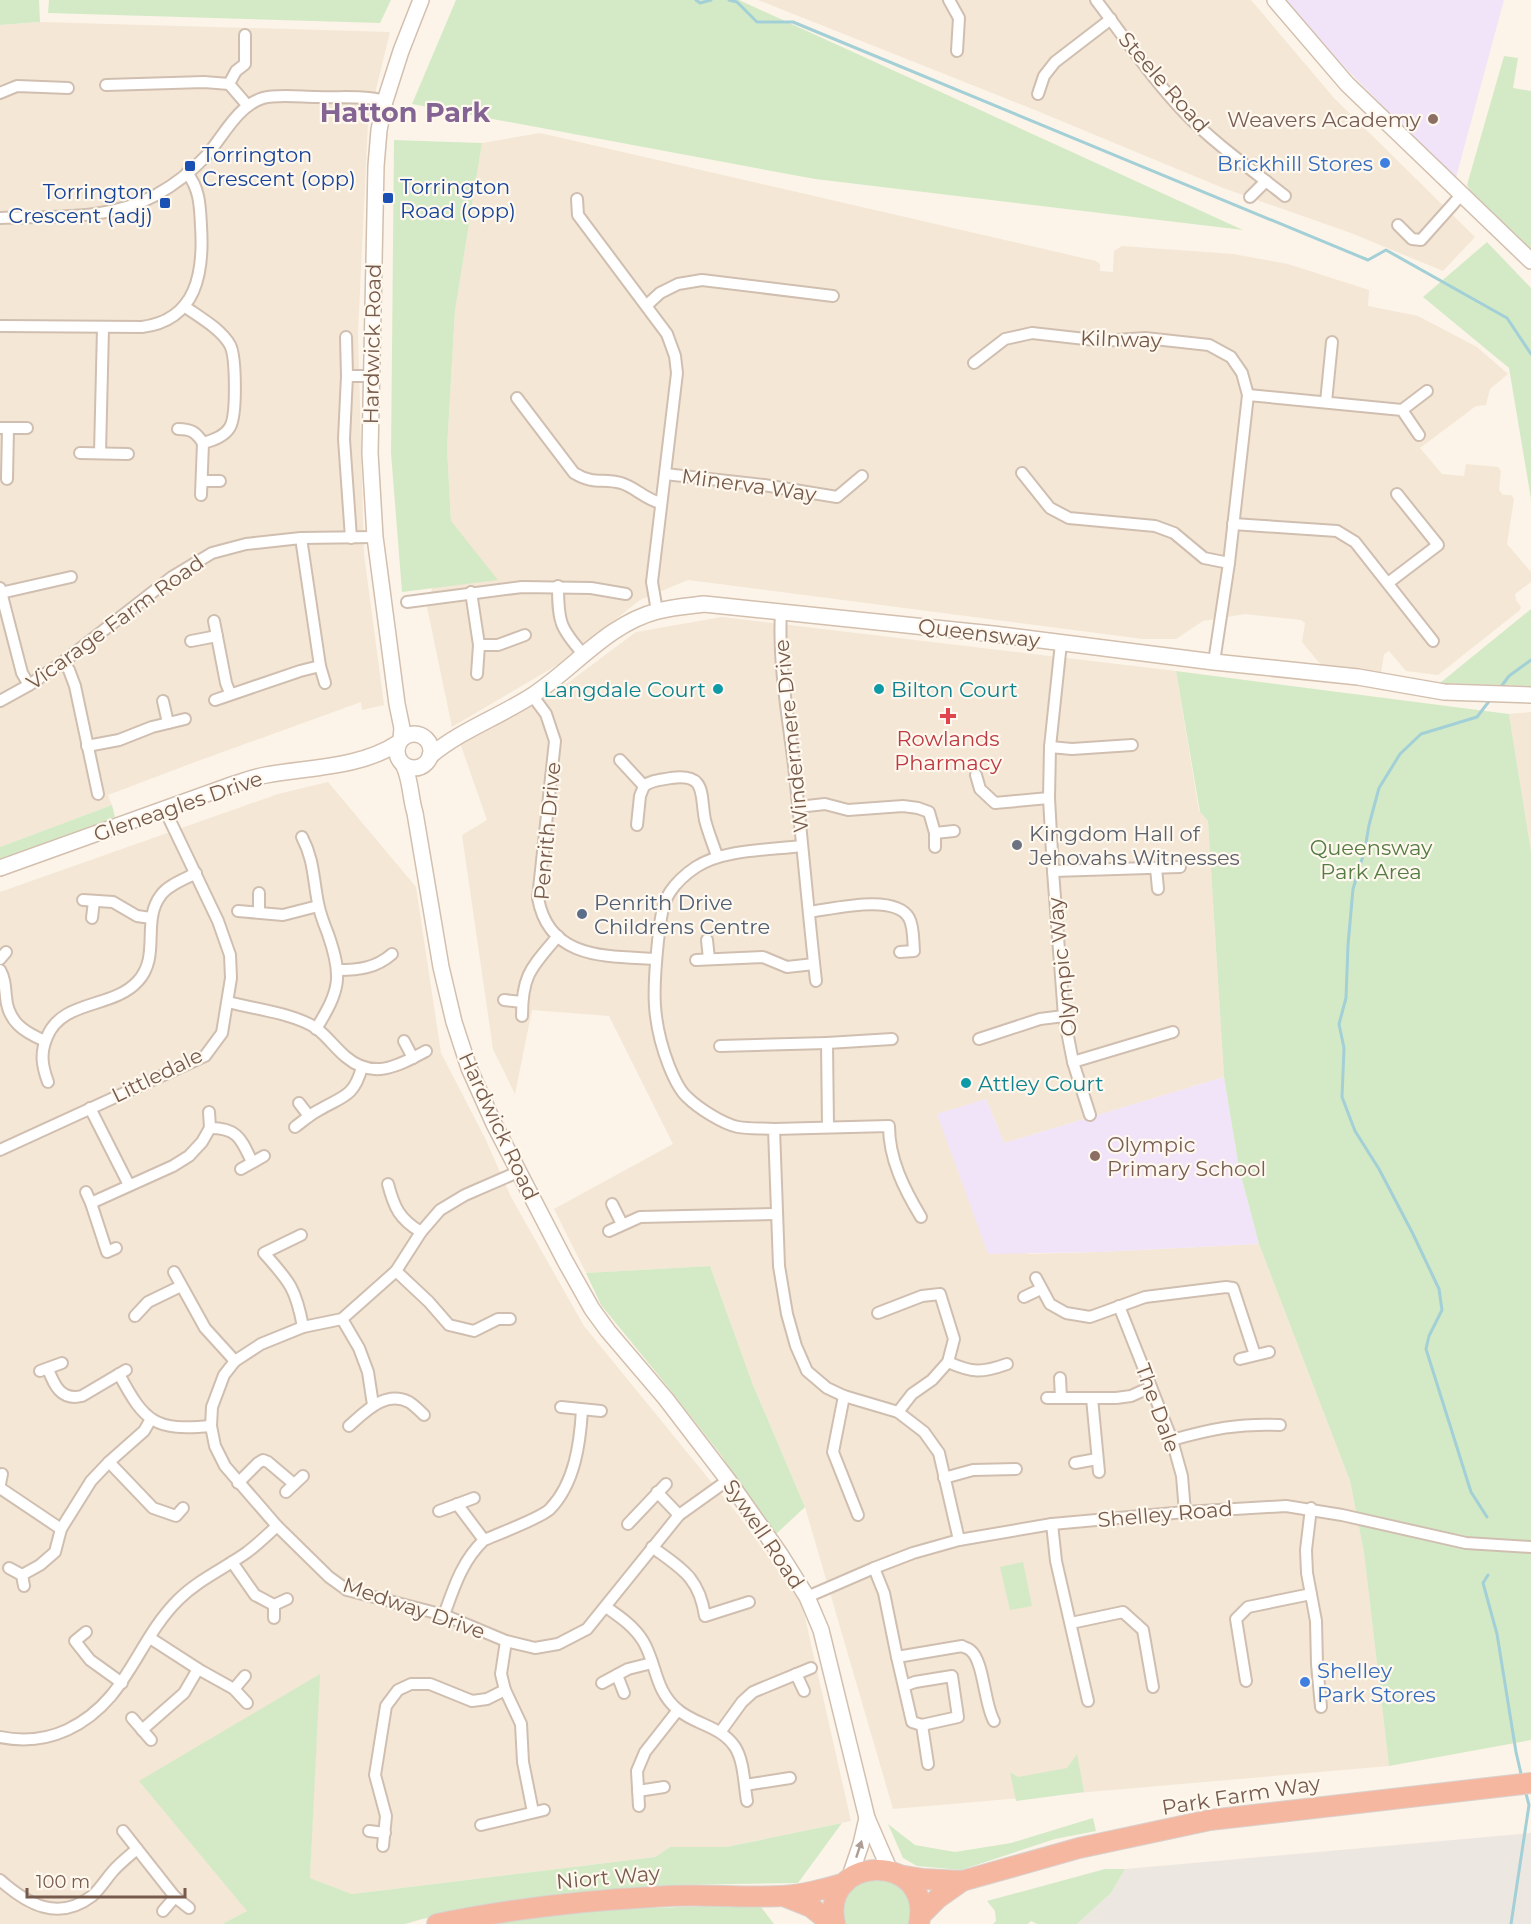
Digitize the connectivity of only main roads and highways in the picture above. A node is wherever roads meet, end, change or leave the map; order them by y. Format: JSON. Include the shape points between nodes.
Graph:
{"nodes":[{"id":1,"x":1531,"y":1784,"type":"edge"},
{"id":2,"x":895,"y":1873,"type":"junction"},
{"id":3,"x":847,"y":1881,"type":"junction"},
{"id":4,"x":962,"y":1881,"type":"junction"},
{"id":5,"x":784,"y":1896,"type":"junction"},
{"id":6,"x":920,"y":1920,"type":"edge"},
{"id":7,"x":437,"y":1924,"type":"edge"},
{"id":8,"x":834,"y":1924,"type":"edge"}],
"edges":[{"from":1,"to":4,"type":"highway","name":"Park Farm Way","via":[[1210,1820],[1079,1848]]},
{"from":2,"to":3,"type":"highway","name":"Park Farm Way","via":[[873,1869]]},
{"from":2,"to":4,"type":"highway","name":"Park Farm Way"},
{"from":2,"to":6,"type":"highway","via":[[916,1892]]},
{"from":3,"to":5,"type":"highway","name":"Niort Way"},
{"from":3,"to":8,"type":"highway","via":[[834,1904]]},
{"from":4,"to":6,"type":"highway","name":"Park Farm Way","via":[[938,1898]]},
{"from":5,"to":7,"type":"highway","name":"Niort Way","via":[[606,1899],[495,1912]]},
{"from":5,"to":8,"type":"highway","name":"Niort Way","via":[[811,1907]]}]}
